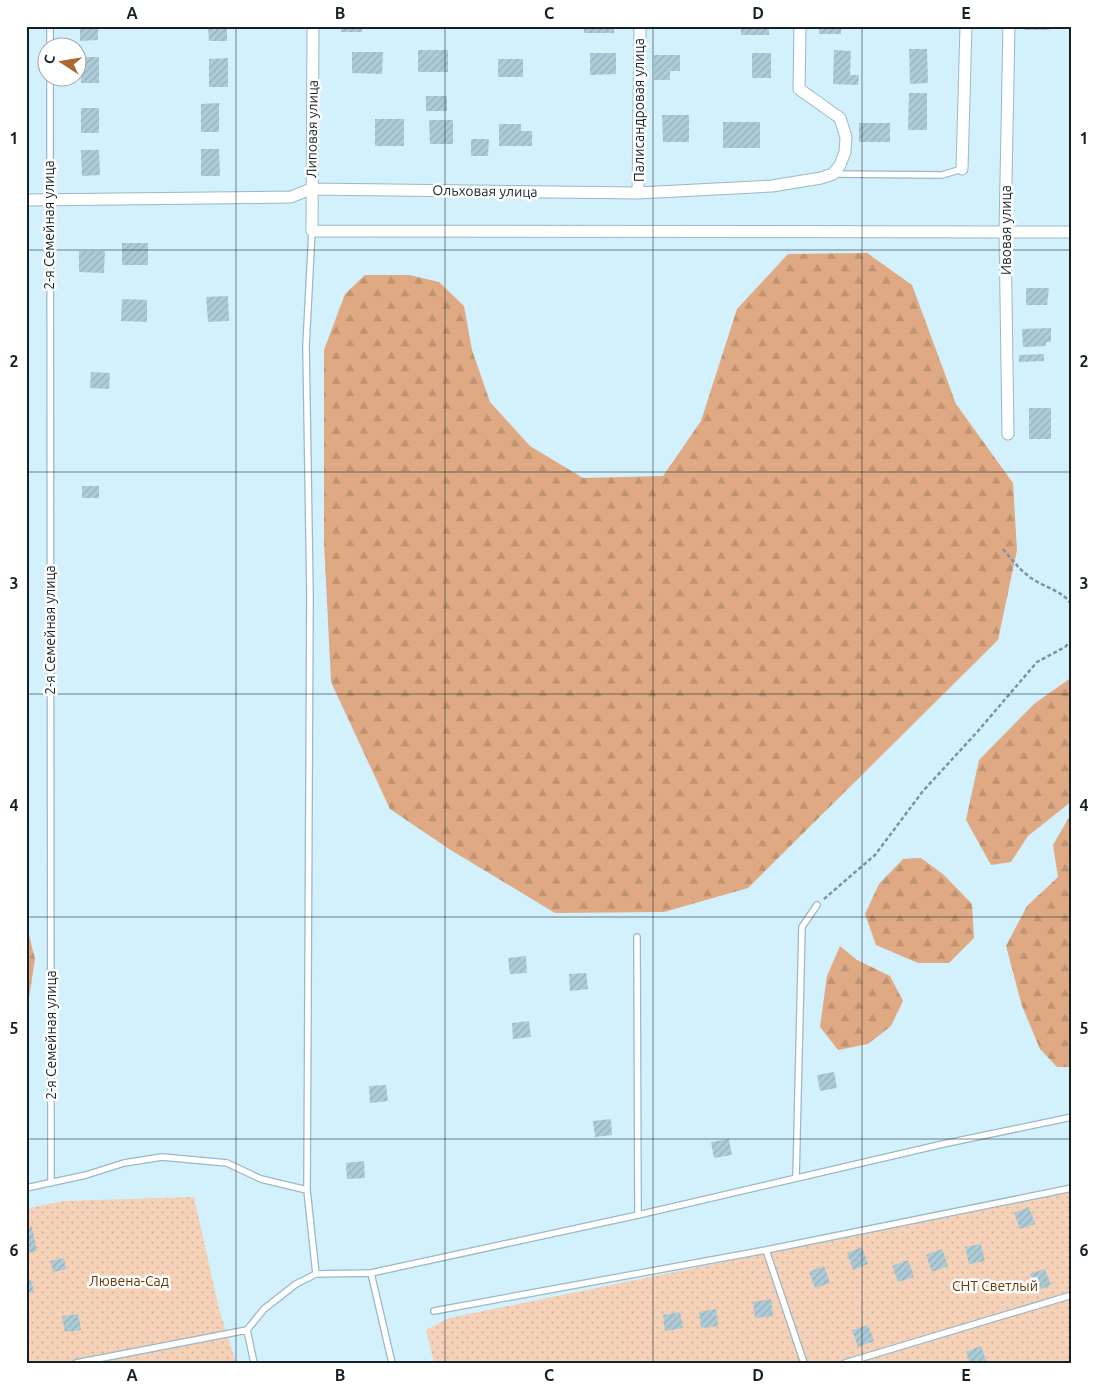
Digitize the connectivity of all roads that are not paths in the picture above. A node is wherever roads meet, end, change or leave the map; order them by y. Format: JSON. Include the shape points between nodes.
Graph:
{"nodes":[{"id":1,"x":313,"y":26,"type":"edge"},
{"id":2,"x":640,"y":26,"type":"edge"},
{"id":3,"x":800,"y":26,"type":"edge"},
{"id":4,"x":966,"y":26,"type":"edge"},
{"id":5,"x":1009,"y":26,"type":"edge"},
{"id":6,"x":50,"y":88,"type":"edge"},
{"id":7,"x":962,"y":169,"type":"joint"},
{"id":8,"x":833,"y":174,"type":"junction"},
{"id":9,"x":312,"y":189,"type":"junction"},
{"id":10,"x":638,"y":194,"type":"junction"},
{"id":11,"x":26,"y":200,"type":"edge"},
{"id":12,"x":49,"y":200,"type":"junction"},
{"id":13,"x":1005,"y":231,"type":"junction"},
{"id":14,"x":312,"y":232,"type":"junction"},
{"id":15,"x":1072,"y":232,"type":"edge"},
{"id":16,"x":1008,"y":434,"type":"dead end"},
{"id":17,"x":817,"y":905,"type":"road end"},
{"id":18,"x":637,"y":936,"type":"dead end"},
{"id":19,"x":1072,"y":1116,"type":"edge"},
{"id":20,"x":796,"y":1178,"type":"junction"},
{"id":21,"x":51,"y":1183,"type":"junction"},
{"id":22,"x":26,"y":1188,"type":"edge"},
{"id":23,"x":1072,"y":1188,"type":"edge"},
{"id":24,"x":307,"y":1190,"type":"junction"},
{"id":25,"x":638,"y":1215,"type":"junction"},
{"id":26,"x":766,"y":1250,"type":"junction"},
{"id":27,"x":371,"y":1273,"type":"junction"},
{"id":28,"x":316,"y":1274,"type":"junction"},
{"id":29,"x":1072,"y":1295,"type":"edge"},
{"id":30,"x":434,"y":1311,"type":"dead end"},
{"id":31,"x":247,"y":1330,"type":"junction"},
{"id":32,"x":76,"y":1363,"type":"edge"},
{"id":33,"x":254,"y":1363,"type":"edge"},
{"id":34,"x":392,"y":1363,"type":"edge"},
{"id":35,"x":804,"y":1363,"type":"edge"},
{"id":36,"x":845,"y":1363,"type":"edge"}],
"edges":[{"from":1,"to":9,"type":"street","name":"Липовая улица"},
{"from":2,"to":10,"type":"street","name":"Палисандровая улица"},
{"from":3,"to":8,"type":"street","via":[[799,89],[840,118],[846,137],[845,152]]},
{"from":4,"to":7,"type":"street"},
{"from":5,"to":13,"type":"street","name":"Ивовая улица"},
{"from":6,"to":12,"type":"lane","name":"2-я Семейная улица"},
{"from":7,"to":8,"type":"lane","via":[[942,175]]},
{"from":8,"to":10,"type":"street","name":"Ольховая улица","via":[[772,186]]},
{"from":9,"to":10,"type":"street","name":"Ольховая улица"},
{"from":9,"to":12,"type":"street","name":"Ольховая улица","via":[[291,197]]},
{"from":9,"to":14,"type":"street","name":"Липовая улица"},
{"from":11,"to":12,"type":"street","name":"Ольховая улица"},
{"from":12,"to":21,"type":"lane","name":"2-я Семейная улица"},
{"from":13,"to":14,"type":"street"},
{"from":13,"to":15,"type":"street"},
{"from":13,"to":16,"type":"street","name":"Ивовая улица"},
{"from":14,"to":24,"type":"lane","via":[[306,346],[310,594]]},
{"from":17,"to":20,"type":"lane","via":[[802,927]]},
{"from":18,"to":25,"type":"lane"},
{"from":19,"to":20,"type":"lane"},
{"from":20,"to":25,"type":"lane"},
{"from":21,"to":22,"type":"lane"},
{"from":21,"to":24,"type":"lane","via":[[124,1163],[162,1157],[227,1163],[262,1179]]},
{"from":23,"to":26,"type":"lane"},
{"from":24,"to":28,"type":"lane"},
{"from":25,"to":27,"type":"lane"},
{"from":26,"to":30,"type":"lane"},
{"from":26,"to":35,"type":"lane"},
{"from":27,"to":28,"type":"lane"},
{"from":27,"to":34,"type":"lane"},
{"from":28,"to":31,"type":"lane","via":[[296,1284],[264,1309]]},
{"from":29,"to":36,"type":"lane"},
{"from":31,"to":32,"type":"lane"},
{"from":31,"to":33,"type":"lane"}]}
